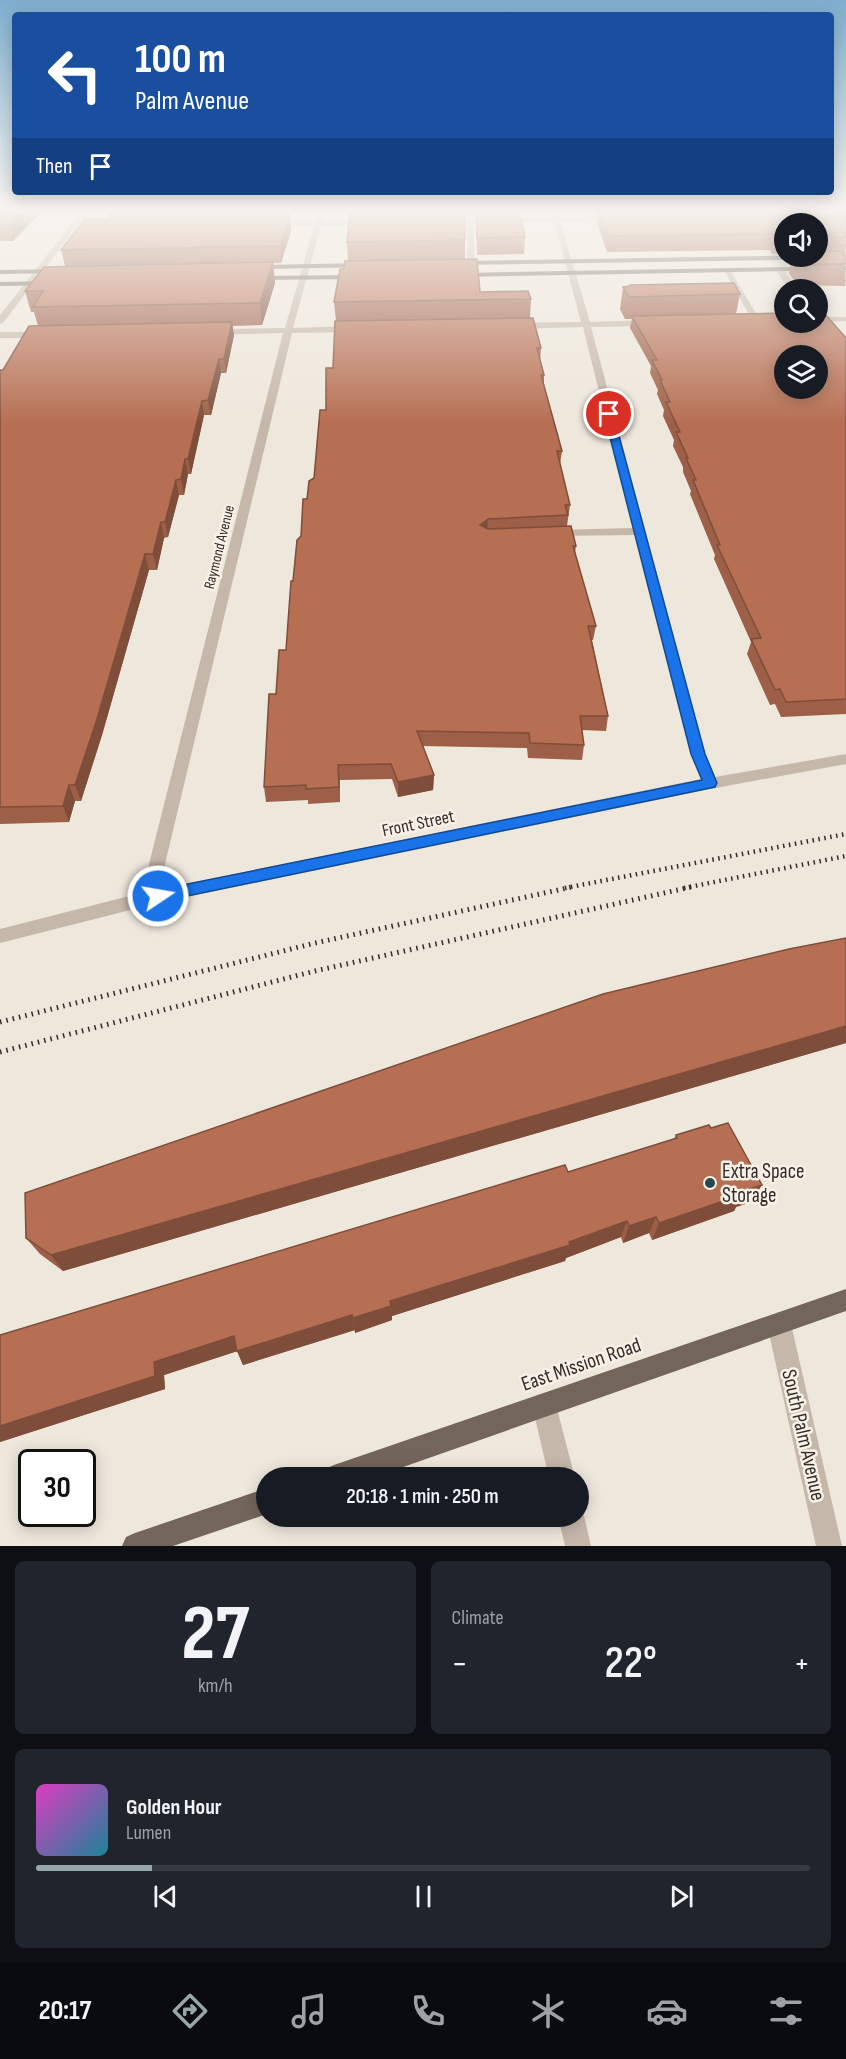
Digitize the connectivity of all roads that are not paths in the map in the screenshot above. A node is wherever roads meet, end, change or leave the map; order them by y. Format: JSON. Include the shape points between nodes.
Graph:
{"nodes":[{"id":1,"x":32,"y":279,"type":"edge"},
{"id":2,"x":304,"y":279,"type":"edge"},
{"id":3,"x":574,"y":279,"type":"edge"},
{"id":4,"x":731,"y":279,"type":"edge"},
{"id":5,"x":28,"y":283,"type":"junction"},
{"id":6,"x":64,"y":283,"type":"edge"},
{"id":7,"x":0,"y":284,"type":"edge"},
{"id":8,"x":846,"y":319,"type":"edge"},
{"id":9,"x":828,"y":320,"type":"edge"},
{"id":10,"x":0,"y":321,"type":"edge"},
{"id":11,"x":761,"y":321,"type":"edge"},
{"id":12,"x":657,"y":323,"type":"edge"},
{"id":13,"x":586,"y":324,"type":"junction"},
{"id":14,"x":503,"y":326,"type":"edge"},
{"id":15,"x":362,"y":329,"type":"edge"},
{"id":16,"x":288,"y":331,"type":"junction"},
{"id":17,"x":206,"y":332,"type":"edge"},
{"id":18,"x":0,"y":335,"type":"edge"},
{"id":19,"x":51,"y":335,"type":"edge"},
{"id":20,"x":641,"y":531,"type":"junction"},
{"id":21,"x":540,"y":534,"type":"edge"},
{"id":22,"x":846,"y":759,"type":"edge"},
{"id":23,"x":710,"y":783,"type":"junction"},
{"id":24,"x":158,"y":896,"type":"junction"},
{"id":25,"x":0,"y":936,"type":"edge"},
{"id":26,"x":846,"y":1300,"type":"edge"},
{"id":27,"x":779,"y":1324,"type":"junction"},
{"id":28,"x":544,"y":1405,"type":"junction"},
{"id":29,"x":366,"y":1467,"type":"edge"},
{"id":30,"x":559,"y":1467,"type":"edge"},
{"id":31,"x":256,"y":1505,"type":"edge"},
{"id":32,"x":574,"y":1527,"type":"edge"},
{"id":33,"x":135,"y":1546,"type":"edge"},
{"id":34,"x":578,"y":1546,"type":"edge"},
{"id":35,"x":829,"y":1546,"type":"edge"}],
"edges":[{"from":1,"to":5,"type":"street"},
{"from":2,"to":16,"type":"street","name":"Raymond Avenue"},
{"from":3,"to":13,"type":"street"},
{"from":4,"to":11,"type":"street","via":[[751,318]]},
{"from":5,"to":6,"type":"main road"},
{"from":5,"to":7,"type":"main road"},
{"from":5,"to":10,"type":"street"},
{"from":8,"to":9,"type":"street"},
{"from":12,"to":13,"type":"street"},
{"from":13,"to":14,"type":"street"},
{"from":13,"to":20,"type":"street"},
{"from":15,"to":16,"type":"street"},
{"from":16,"to":17,"type":"street"},
{"from":16,"to":24,"type":"street","name":"Raymond Avenue","via":[[157,864]]},
{"from":18,"to":19,"type":"street"},
{"from":20,"to":21,"type":"street"},
{"from":20,"to":23,"type":"street","via":[[698,754]]},
{"from":22,"to":23,"type":"street","name":"Front Street"},
{"from":23,"to":24,"type":"street","name":"Front Street"},
{"from":24,"to":25,"type":"street","name":"Front Street"},
{"from":26,"to":27,"type":"main road","name":"East Mission Road"},
{"from":27,"to":28,"type":"main road","name":"East Mission Road"},
{"from":27,"to":35,"type":"street","name":"South Palm Avenue"},
{"from":28,"to":29,"type":"main road","name":"East Mission Road"},
{"from":28,"to":30,"type":"street"},
{"from":31,"to":33,"type":"main road"},
{"from":32,"to":34,"type":"street"}]}
